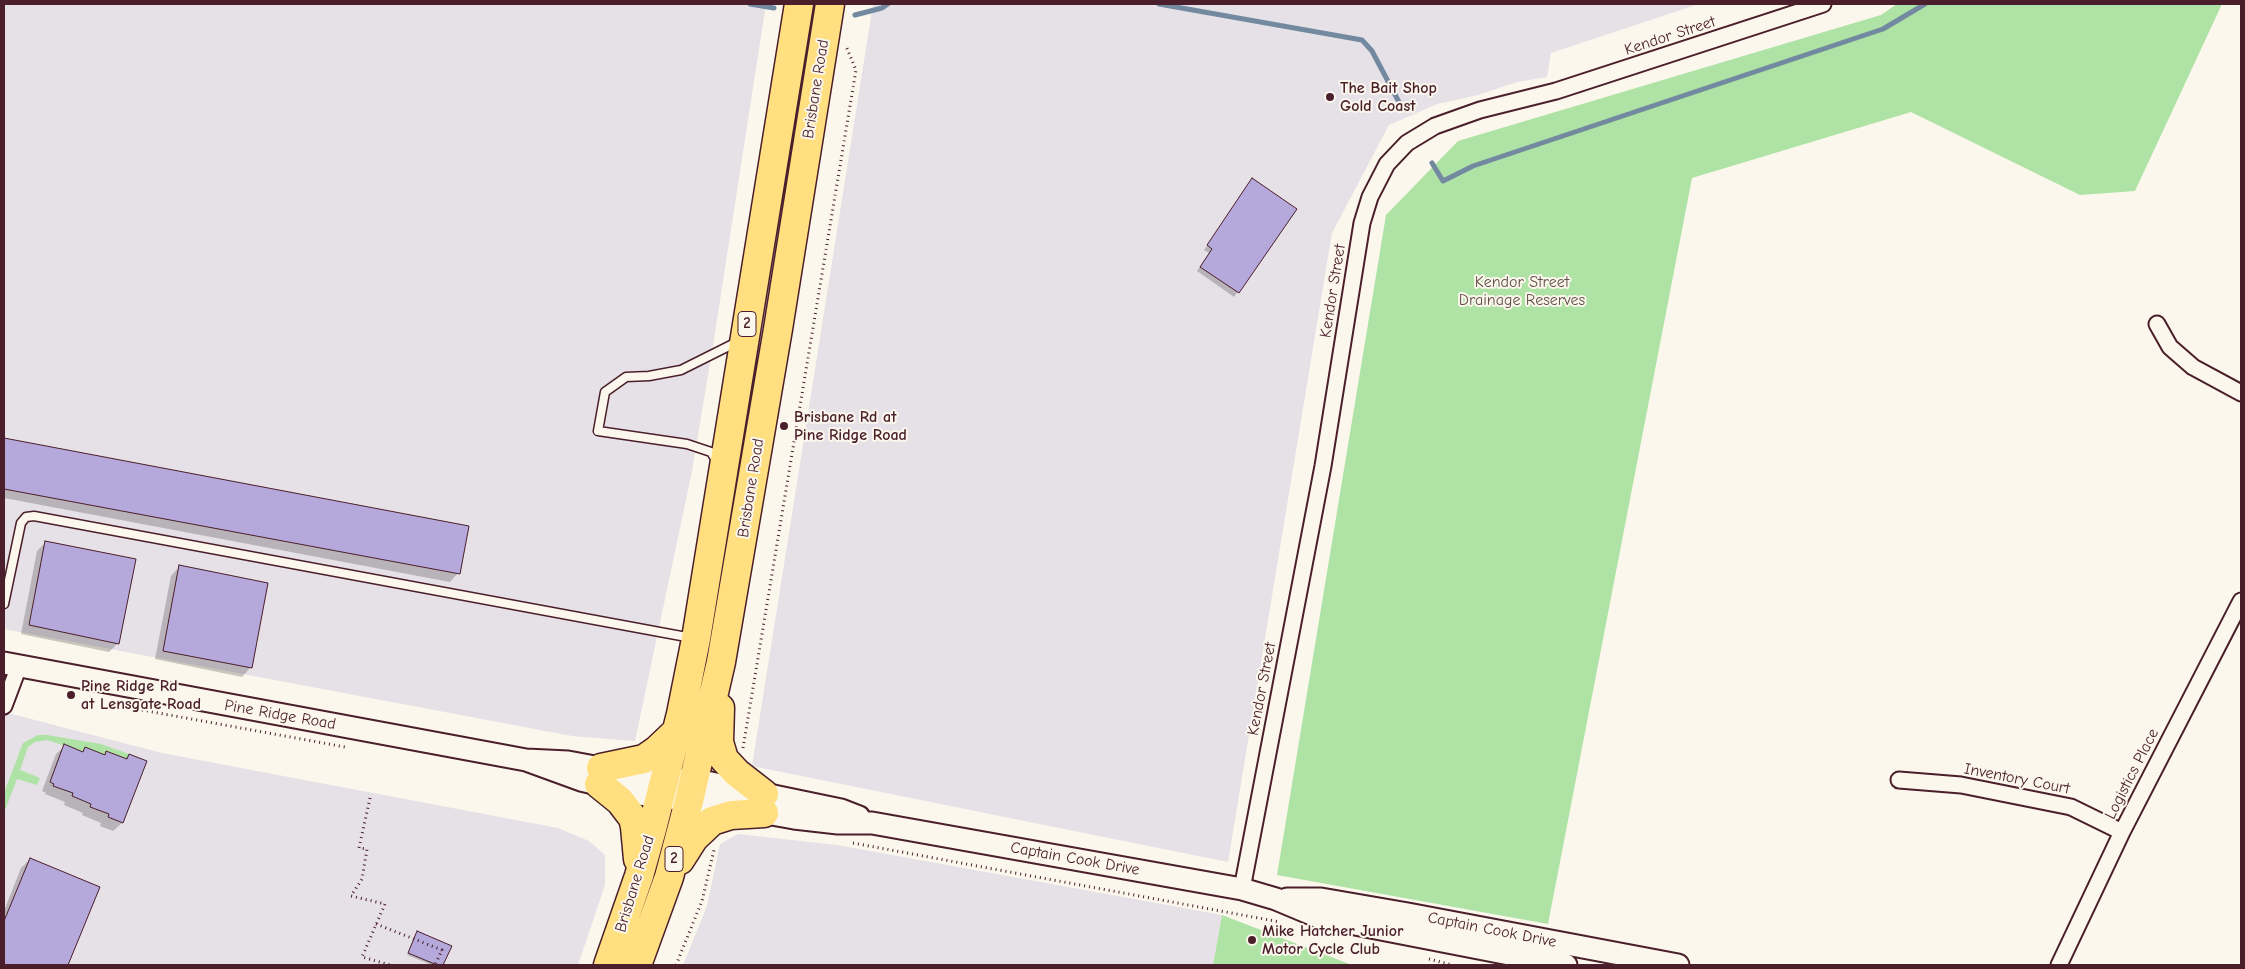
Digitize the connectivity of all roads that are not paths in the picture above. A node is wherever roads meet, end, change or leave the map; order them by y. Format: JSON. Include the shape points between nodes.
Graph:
{"nodes":[{"id":1,"x":799,"y":4,"type":"edge"},
{"id":2,"x":830,"y":4,"type":"edge"},
{"id":3,"x":1822,"y":4,"type":"edge"},
{"id":4,"x":2157,"y":324,"type":"dead end"},
{"id":5,"x":745,"y":338,"type":"junction"},
{"id":6,"x":2241,"y":393,"type":"edge"},
{"id":7,"x":724,"y":472,"type":"junction"},
{"id":8,"x":2241,"y":601,"type":"edge"},
{"id":9,"x":4,"y":604,"type":"edge"},
{"id":10,"x":696,"y":639,"type":"junction"},
{"id":11,"x":721,"y":662,"type":"junction"},
{"id":12,"x":12,"y":665,"type":"edge"},
{"id":13,"x":4,"y":706,"type":"edge"},
{"id":14,"x":677,"y":731,"type":"junction"},
{"id":15,"x":600,"y":776,"type":"junction"},
{"id":16,"x":1899,"y":780,"type":"dead end"},
{"id":17,"x":662,"y":787,"type":"junction"},
{"id":18,"x":691,"y":790,"type":"junction"},
{"id":19,"x":764,"y":803,"type":"junction"},
{"id":20,"x":2122,"y":832,"type":"junction"},
{"id":21,"x":639,"y":876,"type":"junction"},
{"id":22,"x":669,"y":877,"type":"junction"},
{"id":23,"x":1242,"y":889,"type":"junction"},
{"id":24,"x":1531,"y":952,"type":"edge"},
{"id":25,"x":1561,"y":958,"type":"edge"},
{"id":26,"x":608,"y":965,"type":"edge"},
{"id":27,"x":637,"y":965,"type":"edge"},
{"id":28,"x":1678,"y":965,"type":"edge"},
{"id":29,"x":2059,"y":965,"type":"edge"}],
"edges":[{"from":1,"to":5,"type":"highway","name":"Brisbane Road","number":"2"},
{"from":2,"to":11,"type":"highway","name":"Brisbane Road","number":"2"},
{"from":3,"to":23,"type":"street","name":"Kendor Street","via":[[1556,91],[1480,110],[1435,126],[1407,143],[1387,164],[1370,197],[1362,223],[1323,466]]},
{"from":4,"to":6,"type":"street","via":[[2170,347],[2193,367]]},
{"from":5,"to":7,"type":"highway","name":"Brisbane Road","number":"2"},
{"from":5,"to":7,"type":"lane","via":[[681,370],[626,377],[605,392],[598,432],[687,444],[711,452]]},
{"from":7,"to":10,"type":"highway","name":"Brisbane Road","number":"2"},
{"from":8,"to":20,"type":"street","name":"Logistics Place"},
{"from":9,"to":10,"type":"lane","via":[[21,523],[26,517],[34,516]]},
{"from":10,"to":14,"type":"highway","name":"Brisbane Road","number":"2"},
{"from":11,"to":18,"type":"highway","name":"Brisbane Road","number":"2"},
{"from":11,"to":19,"type":"highway","via":[[719,742],[726,762]]},
{"from":12,"to":13,"type":"street"},
{"from":12,"to":15,"type":"street","name":"Pine Ridge Road","via":[[526,760],[581,780]]},
{"from":14,"to":15,"type":"highway","via":[[644,759]]},
{"from":14,"to":17,"type":"highway","name":"Brisbane Road","number":"2"},
{"from":15,"to":17,"type":"street","name":"Pine Ridge Road"},
{"from":15,"to":21,"type":"highway","via":[[633,818]]},
{"from":16,"to":20,"type":"street","name":"Inventory Court","via":[[1961,785],[2071,807]]},
{"from":17,"to":18,"type":"street","name":"Pine Ridge Road"},
{"from":17,"to":21,"type":"highway","name":"Brisbane Road","number":"2"},
{"from":18,"to":19,"type":"street","name":"Captain Cook Drive"},
{"from":18,"to":22,"type":"highway","name":"Brisbane Road","number":"2"},
{"from":19,"to":22,"type":"highway","via":[[706,825]]},
{"from":19,"to":23,"type":"street","name":"Captain Cook Drive","via":[[841,810],[872,823]]},
{"from":20,"to":29,"type":"street","name":"Logistics Place"},
{"from":21,"to":26,"type":"highway","name":"Brisbane Road","number":"2"},
{"from":22,"to":27,"type":"highway","name":"Brisbane Road","number":"2"},
{"from":23,"to":24,"type":"street","name":"Captain Cook Drive","via":[[1319,917]]},
{"from":24,"to":25,"type":"street","name":"Captain Cook Drive"},
{"from":25,"to":28,"type":"street","name":"Captain Cook Drive"}]}
